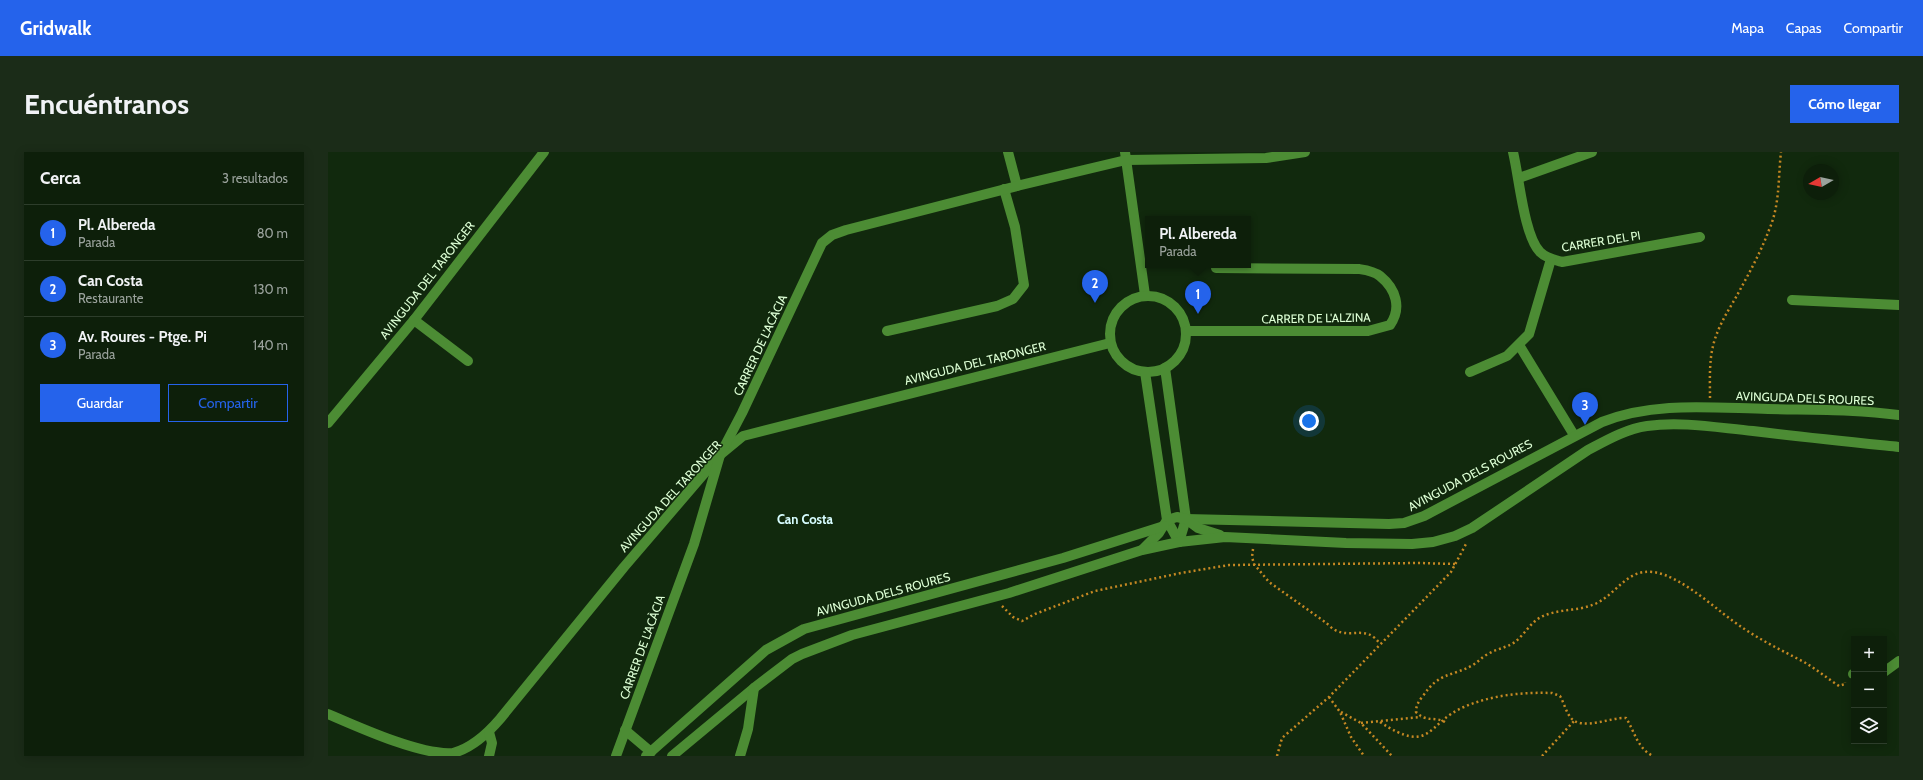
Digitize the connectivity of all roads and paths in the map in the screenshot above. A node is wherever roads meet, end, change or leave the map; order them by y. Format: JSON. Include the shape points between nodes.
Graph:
{"nodes":[{"id":1,"x":544,"y":152,"type":"edge"},
{"id":2,"x":1008,"y":152,"type":"edge"},
{"id":3,"x":1306,"y":152,"type":"edge"},
{"id":4,"x":1513,"y":152,"type":"edge"},
{"id":5,"x":1592,"y":152,"type":"edge"},
{"id":6,"x":1782,"y":152,"type":"edge"},
{"id":7,"x":1223,"y":155,"type":"edge"},
{"id":8,"x":1125,"y":156,"type":"edge"},
{"id":9,"x":1519,"y":178,"type":"junction"},
{"id":10,"x":1017,"y":186,"type":"junction"},
{"id":11,"x":1004,"y":189,"type":"junction"},
{"id":12,"x":1700,"y":237,"type":"dead end"},
{"id":13,"x":1551,"y":259,"type":"junction"},
{"id":14,"x":1216,"y":268,"type":"dead end"},
{"id":15,"x":1145,"y":295,"type":"junction"},
{"id":16,"x":1792,"y":300,"type":"dead end"},
{"id":17,"x":1899,"y":305,"type":"edge"},
{"id":18,"x":414,"y":320,"type":"junction"},
{"id":19,"x":887,"y":331,"type":"dead end"},
{"id":20,"x":1187,"y":331,"type":"junction"},
{"id":21,"x":1110,"y":343,"type":"junction"},
{"id":22,"x":1519,"y":345,"type":"junction"},
{"id":23,"x":468,"y":361,"type":"dead end"},
{"id":24,"x":1165,"y":368,"type":"junction"},
{"id":25,"x":1145,"y":372,"type":"junction"},
{"id":26,"x":1470,"y":372,"type":"dead end"},
{"id":27,"x":1710,"y":408,"type":"junction"},
{"id":28,"x":1899,"y":415,"type":"edge"},
{"id":29,"x":328,"y":423,"type":"edge"},
{"id":30,"x":1574,"y":435,"type":"junction"},
{"id":31,"x":1899,"y":447,"type":"edge"},
{"id":32,"x":720,"y":455,"type":"junction"},
{"id":33,"x":1186,"y":519,"type":"junction"},
{"id":34,"x":1165,"y":523,"type":"junction"},
{"id":35,"x":1472,"y":528,"type":"junction"},
{"id":36,"x":1226,"y":537,"type":"junction"},
{"id":37,"x":1255,"y":538,"type":"junction"},
{"id":38,"x":1179,"y":542,"type":"junction"},
{"id":39,"x":1142,"y":550,"type":"junction"},
{"id":40,"x":1254,"y":564,"type":"junction"},
{"id":41,"x":1455,"y":564,"type":"junction"},
{"id":42,"x":997,"y":596,"type":"junction"},
{"id":43,"x":1380,"y":644,"type":"junction"},
{"id":44,"x":1899,"y":661,"type":"edge"},
{"id":45,"x":1887,"y":670,"type":"edge"},
{"id":46,"x":1851,"y":676,"type":"edge"},
{"id":47,"x":754,"y":688,"type":"junction"},
{"id":48,"x":1329,"y":697,"type":"junction"},
{"id":49,"x":1340,"y":712,"type":"junction"},
{"id":50,"x":328,"y":714,"type":"edge"},
{"id":51,"x":1421,"y":717,"type":"junction"},
{"id":52,"x":1574,"y":721,"type":"junction"},
{"id":53,"x":1380,"y":722,"type":"junction"},
{"id":54,"x":1445,"y":722,"type":"junction"},
{"id":55,"x":1361,"y":723,"type":"junction"},
{"id":56,"x":626,"y":730,"type":"junction"},
{"id":57,"x":489,"y":732,"type":"junction"},
{"id":58,"x":1434,"y":734,"type":"dead end"},
{"id":59,"x":1399,"y":738,"type":"dead end"},
{"id":60,"x":649,"y":754,"type":"edge"},
{"id":61,"x":444,"y":755,"type":"edge"},
{"id":62,"x":490,"y":756,"type":"edge"},
{"id":63,"x":616,"y":756,"type":"edge"},
{"id":64,"x":672,"y":756,"type":"edge"},
{"id":65,"x":740,"y":756,"type":"edge"},
{"id":66,"x":1277,"y":756,"type":"edge"},
{"id":67,"x":1364,"y":756,"type":"edge"},
{"id":68,"x":1392,"y":756,"type":"edge"},
{"id":69,"x":1542,"y":756,"type":"edge"},
{"id":70,"x":1653,"y":756,"type":"edge"}],
"edges":[{"from":1,"to":18,"type":"street","name":"AVINGUDA DEL TARONGER"},
{"from":2,"to":10,"type":"street"},
{"from":3,"to":7,"type":"street","name":"CARRER DE L'ACÀCIA","via":[[1266,158]]},
{"from":4,"to":9,"type":"street","name":"CARRER DEL PI"},
{"from":5,"to":9,"type":"street"},
{"from":6,"to":27,"type":"path","via":[[1775,214],[1769,231],[1725,315],[1713,346],[1710,366]]},
{"from":7,"to":8,"type":"street","name":"CARRER DE L'ACÀCIA"},
{"from":8,"to":10,"type":"street","name":"CARRER DE L'ACÀCIA"},
{"from":8,"to":15,"type":"street"},
{"from":9,"to":13,"type":"street","name":"CARRER DEL PI","via":[[1528,229],[1540,252]]},
{"from":10,"to":11,"type":"street","name":"CARRER DE L'ACÀCIA"},
{"from":11,"to":19,"type":"street","via":[[1015,227],[1024,285],[1021,290],[1013,299],[997,306]]},
{"from":11,"to":32,"type":"street","name":"CARRER DE L'ACÀCIA","via":[[846,230],[822,243]]},
{"from":12,"to":13,"type":"street","name":"CARRER DEL PI","via":[[1562,262]]},
{"from":13,"to":22,"type":"street","via":[[1529,334]]},
{"from":14,"to":20,"type":"street","name":"CARRER DE L'ALZINA","via":[[1370,271],[1379,275],[1392,290],[1398,307],[1396,317],[1390,326],[1368,331]]},
{"from":15,"to":20,"type":"street","via":[[1158,296],[1169,301],[1184,319]]},
{"from":15,"to":21,"type":"street","via":[[1128,300],[1116,312],[1110,323]]},
{"from":16,"to":17,"type":"street"},
{"from":18,"to":23,"type":"street"},
{"from":18,"to":29,"type":"street","name":"AVINGUDA DEL TARONGER"},
{"from":20,"to":24,"type":"street","via":[[1180,354]]},
{"from":21,"to":25,"type":"street","via":[[1122,363]]},
{"from":21,"to":32,"type":"street","name":"AVINGUDA DEL TARONGER","via":[[743,436]]},
{"from":22,"to":26,"type":"street","via":[[1507,356]]},
{"from":22,"to":30,"type":"street"},
{"from":24,"to":25,"type":"street"},
{"from":24,"to":33,"type":"street"},
{"from":25,"to":34,"type":"street"},
{"from":27,"to":28,"type":"street","name":"AVINGUDA DELS ROURES","via":[[1850,411]]},
{"from":27,"to":30,"type":"street","name":"AVINGUDA DELS ROURES","via":[[1644,409],[1620,415]]},
{"from":30,"to":33,"type":"street","name":"AVINGUDA DELS ROURES","via":[[1424,516],[1404,523]]},
{"from":31,"to":35,"type":"street","via":[[1744,430],[1647,426],[1626,431],[1588,450]]},
{"from":32,"to":56,"type":"street","name":"CARRER DE L'ACÀCIA","via":[[694,544]]},
{"from":32,"to":57,"type":"street","name":"AVINGUDA DEL TARONGER"},
{"from":33,"to":34,"type":"street","name":"AVINGUDA DELS ROURES","via":[[1176,517]]},
{"from":33,"to":36,"type":"street","via":[[1198,528]]},
{"from":33,"to":38,"type":"street"},
{"from":34,"to":38,"type":"street"},
{"from":34,"to":39,"type":"street"},
{"from":34,"to":60,"type":"street","name":"AVINGUDA DELS ROURES","via":[[1063,558],[804,629],[766,650]]},
{"from":35,"to":37,"type":"street","via":[[1433,542],[1412,544]]},
{"from":35,"to":41,"type":"path"},
{"from":36,"to":37,"type":"street"},
{"from":36,"to":38,"type":"street"},
{"from":37,"to":40,"type":"path","via":[[1252,557]]},
{"from":38,"to":39,"type":"street"},
{"from":39,"to":42,"type":"street"},
{"from":40,"to":41,"type":"path"},
{"from":40,"to":42,"type":"path","via":[[1229,565],[1181,573],[1095,591],[1022,621],[1003,609]]},
{"from":40,"to":43,"type":"path","via":[[1269,582],[1333,630],[1371,634]]},
{"from":41,"to":43,"type":"path","via":[[1451,572]]},
{"from":42,"to":47,"type":"street","via":[[827,644],[792,659]]},
{"from":43,"to":48,"type":"path"},
{"from":44,"to":45,"type":"street"},
{"from":46,"to":51,"type":"path","via":[[1845,684],[1839,686],[1815,669],[1743,629],[1695,592],[1652,572],[1635,574],[1625,579],[1598,603],[1583,609],[1558,611],[1540,617],[1516,641],[1489,653],[1472,665],[1442,676],[1430,686],[1416,706],[1416,712]]},
{"from":47,"to":64,"type":"street"},
{"from":47,"to":65,"type":"street","via":[[748,729]]},
{"from":48,"to":49,"type":"path"},
{"from":48,"to":66,"type":"path","via":[[1282,738]]},
{"from":49,"to":55,"type":"path"},
{"from":49,"to":67,"type":"path","via":[[1351,737]]},
{"from":50,"to":61,"type":"street","name":"AVINGUDA DEL TARONGER","via":[[416,750]]},
{"from":51,"to":53,"type":"path"},
{"from":51,"to":54,"type":"path"},
{"from":52,"to":54,"type":"path","via":[[1560,696],[1540,693],[1495,696],[1462,708]]},
{"from":52,"to":69,"type":"path"},
{"from":52,"to":70,"type":"path","via":[[1596,723],[1618,717],[1626,718],[1636,739],[1646,753]]},
{"from":53,"to":55,"type":"path"},
{"from":53,"to":59,"type":"path"},
{"from":54,"to":58,"type":"path"},
{"from":55,"to":68,"type":"path"},
{"from":56,"to":60,"type":"street"},
{"from":56,"to":63,"type":"street","name":"CARRER DE L'ACÀCIA"},
{"from":57,"to":61,"type":"street","name":"AVINGUDA DEL TARONGER","via":[[464,748]]},
{"from":57,"to":62,"type":"street","via":[[492,743]]}]}
